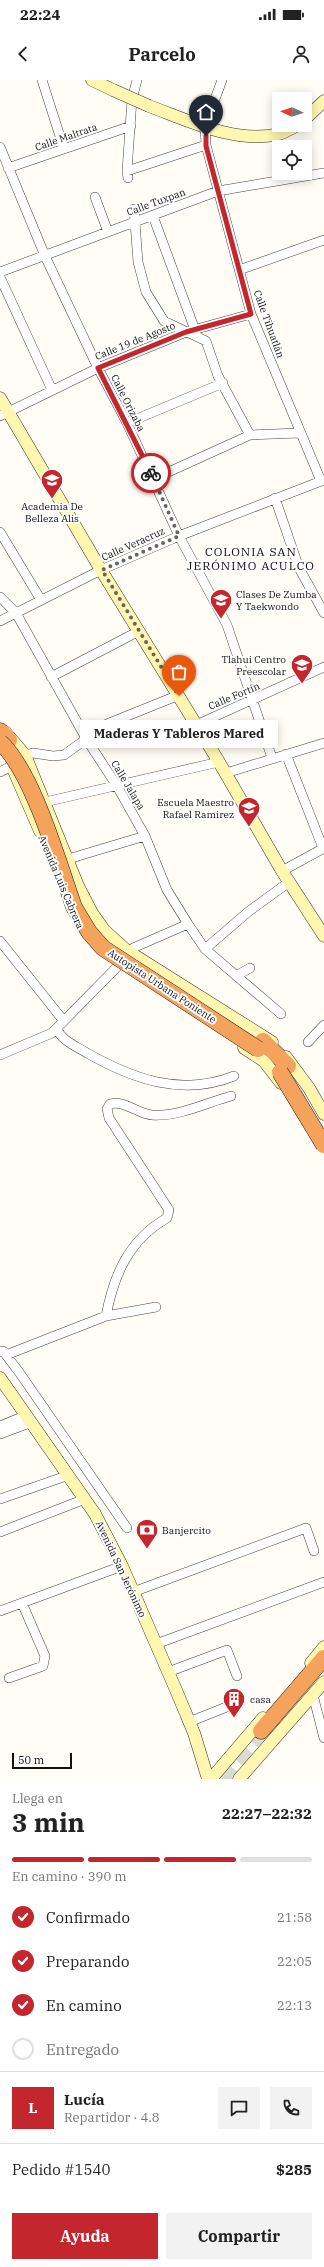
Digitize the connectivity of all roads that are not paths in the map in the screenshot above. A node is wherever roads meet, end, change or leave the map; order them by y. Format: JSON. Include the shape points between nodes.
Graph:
{"nodes":[{"id":1,"x":42,"y":80,"type":"edge"},
{"id":2,"x":92,"y":80,"type":"edge"},
{"id":3,"x":136,"y":80,"type":"edge"},
{"id":4,"x":222,"y":80,"type":"edge"},
{"id":5,"x":324,"y":101,"type":"edge"},
{"id":6,"x":312,"y":112,"type":"edge"},
{"id":7,"x":131,"y":126,"type":"junction"},
{"id":8,"x":205,"y":126,"type":"junction"},
{"id":9,"x":284,"y":132,"type":"edge"},
{"id":10,"x":206,"y":146,"type":"junction"},
{"id":11,"x":0,"y":147,"type":"edge"},
{"id":12,"x":64,"y":149,"type":"junction"},
{"id":13,"x":8,"y":168,"type":"junction"},
{"id":14,"x":324,"y":173,"type":"edge"},
{"id":15,"x":218,"y":191,"type":"junction"},
{"id":16,"x":95,"y":197,"type":"dead end"},
{"id":17,"x":134,"y":209,"type":"dead end"},
{"id":18,"x":154,"y":216,"type":"junction"},
{"id":19,"x":136,"y":221,"type":"junction"},
{"id":20,"x":108,"y":232,"type":"junction"},
{"id":21,"x":324,"y":240,"type":"edge"},
{"id":22,"x":45,"y":256,"type":"junction"},
{"id":23,"x":239,"y":270,"type":"junction"},
{"id":24,"x":0,"y":272,"type":"edge"},
{"id":25,"x":0,"y":278,"type":"edge"},
{"id":26,"x":251,"y":314,"type":"junction"},
{"id":27,"x":190,"y":331,"type":"junction"},
{"id":28,"x":98,"y":368,"type":"junction"},
{"id":29,"x":223,"y":383,"type":"junction"},
{"id":30,"x":52,"y":390,"type":"junction"},
{"id":31,"x":0,"y":398,"type":"edge"},
{"id":32,"x":4,"y":414,"type":"edge"},
{"id":33,"x":127,"y":423,"type":"junction"},
{"id":34,"x":299,"y":432,"type":"junction"},
{"id":35,"x":250,"y":435,"type":"junction"},
{"id":36,"x":153,"y":479,"type":"junction"},
{"id":37,"x":322,"y":481,"type":"edge"},
{"id":38,"x":275,"y":498,"type":"junction"},
{"id":39,"x":0,"y":532,"type":"edge"},
{"id":40,"x":179,"y":536,"type":"junction"},
{"id":41,"x":102,"y":570,"type":"junction"},
{"id":42,"x":0,"y":596,"type":"edge"},
{"id":43,"x":41,"y":600,"type":"junction"},
{"id":44,"x":16,"y":613,"type":"junction"},
{"id":45,"x":324,"y":613,"type":"edge"},
{"id":46,"x":0,"y":621,"type":"edge"},
{"id":47,"x":139,"y":631,"type":"junction"},
{"id":48,"x":324,"y":667,"type":"edge"},
{"id":49,"x":51,"y":677,"type":"junction"},
{"id":50,"x":179,"y":696,"type":"junction"},
{"id":51,"x":254,"y":700,"type":"junction"},
{"id":52,"x":196,"y":725,"type":"junction"},
{"id":53,"x":0,"y":727,"type":"edge"},
{"id":54,"x":0,"y":731,"type":"edge"},
{"id":55,"x":87,"y":740,"type":"junction"},
{"id":56,"x":0,"y":743,"type":"edge"},
{"id":57,"x":324,"y":743,"type":"edge"},
{"id":58,"x":0,"y":748,"type":"edge"},
{"id":59,"x":286,"y":754,"type":"junction"},
{"id":60,"x":25,"y":755,"type":"junction"},
{"id":61,"x":272,"y":758,"type":"junction"},
{"id":62,"x":220,"y":762,"type":"junction"},
{"id":63,"x":11,"y":766,"type":"junction"},
{"id":64,"x":0,"y":772,"type":"edge"},
{"id":65,"x":226,"y":773,"type":"junction"},
{"id":66,"x":117,"y":786,"type":"junction"},
{"id":67,"x":45,"y":802,"type":"junction"},
{"id":68,"x":145,"y":836,"type":"junction"},
{"id":69,"x":323,"y":848,"type":"edge"},
{"id":70,"x":68,"y":859,"type":"junction"},
{"id":71,"x":286,"y":876,"type":"junction"},
{"id":72,"x":78,"y":886,"type":"junction"},
{"id":73,"x":64,"y":890,"type":"junction"},
{"id":74,"x":188,"y":924,"type":"junction"},
{"id":75,"x":324,"y":936,"type":"edge"},
{"id":76,"x":0,"y":941,"type":"edge"},
{"id":77,"x":133,"y":948,"type":"dead end"},
{"id":78,"x":206,"y":949,"type":"junction"},
{"id":79,"x":118,"y":966,"type":"junction"},
{"id":80,"x":250,"y":968,"type":"dead end"},
{"id":81,"x":236,"y":976,"type":"junction"},
{"id":82,"x":281,"y":1014,"type":"dead end"},
{"id":83,"x":63,"y":1020,"type":"junction"},
{"id":84,"x":324,"y":1025,"type":"edge"},
{"id":85,"x":57,"y":1029,"type":"junction"},
{"id":86,"x":308,"y":1042,"type":"dead end"},
{"id":87,"x":0,"y":1056,"type":"edge"},
{"id":88,"x":234,"y":1076,"type":"dead end"},
{"id":89,"x":309,"y":1088,"type":"junction"},
{"id":90,"x":231,"y":1096,"type":"dead end"},
{"id":91,"x":293,"y":1101,"type":"junction"},
{"id":92,"x":324,"y":1114,"type":"edge"},
{"id":93,"x":324,"y":1127,"type":"edge"},
{"id":94,"x":324,"y":1145,"type":"edge"},
{"id":95,"x":324,"y":1151,"type":"edge"},
{"id":96,"x":156,"y":1307,"type":"dead end"},
{"id":97,"x":106,"y":1316,"type":"junction"},
{"id":98,"x":3,"y":1353,"type":"edge"},
{"id":99,"x":0,"y":1378,"type":"edge"},
{"id":100,"x":29,"y":1419,"type":"junction"},
{"id":101,"x":0,"y":1426,"type":"edge"},
{"id":102,"x":0,"y":1434,"type":"edge"},
{"id":103,"x":69,"y":1475,"type":"junction"},
{"id":104,"x":0,"y":1499,"type":"edge"},
{"id":105,"x":85,"y":1499,"type":"junction"},
{"id":106,"x":127,"y":1528,"type":"dead end"},
{"id":107,"x":0,"y":1532,"type":"edge"},
{"id":108,"x":314,"y":1552,"type":"dead end"},
{"id":109,"x":122,"y":1566,"type":"junction"},
{"id":110,"x":324,"y":1582,"type":"edge"},
{"id":111,"x":133,"y":1592,"type":"junction"},
{"id":112,"x":22,"y":1603,"type":"junction"},
{"id":113,"x":0,"y":1612,"type":"edge"},
{"id":114,"x":156,"y":1644,"type":"junction"},
{"id":115,"x":324,"y":1648,"type":"edge"},
{"id":116,"x":324,"y":1658,"type":"edge"},
{"id":117,"x":168,"y":1672,"type":"junction"},
{"id":118,"x":324,"y":1674,"type":"edge"},
{"id":119,"x":236,"y":1676,"type":"dead end"},
{"id":120,"x":9,"y":1678,"type":"dead end"},
{"id":121,"x":324,"y":1682,"type":"edge"},
{"id":122,"x":313,"y":1695,"type":"junction"},
{"id":123,"x":234,"y":1704,"type":"dead end"},
{"id":124,"x":189,"y":1722,"type":"junction"},
{"id":125,"x":324,"y":1738,"type":"edge"},
{"id":126,"x":237,"y":1749,"type":"junction"},
{"id":127,"x":253,"y":1764,"type":"junction"},
{"id":128,"x":209,"y":1779,"type":"edge"},
{"id":129,"x":239,"y":1779,"type":"edge"}],
"edges":[{"from":1,"to":12,"type":"street"},
{"from":2,"to":8,"type":"main road","bridge":true,"via":[[149,106]]},
{"from":3,"to":7,"type":"street"},
{"from":4,"to":8,"type":"street","name":"Calle Tihuatlán"},
{"from":5,"to":6,"type":"main road"},
{"from":7,"to":10,"type":"street","via":[[127,175]]},
{"from":7,"to":12,"type":"street","name":"Calle Maltrata"},
{"from":8,"to":9,"type":"main road","via":[[236,135],[258,137]]},
{"from":8,"to":10,"type":"street","name":"Calle Tihuatlán"},
{"from":10,"to":15,"type":"street","name":"Calle Tihuatlán"},
{"from":11,"to":13,"type":"street","name":"Calle Orizaba"},
{"from":12,"to":13,"type":"street","name":"Calle Maltrata"},
{"from":13,"to":22,"type":"street","name":"Calle Orizaba"},
{"from":14,"to":15,"type":"street","name":"Calle Tuxpan"},
{"from":15,"to":18,"type":"street","name":"Calle Tuxpan"},
{"from":15,"to":23,"type":"street","name":"Calle Tihuatlán"},
{"from":16,"to":20,"type":"street"},
{"from":17,"to":19,"type":"street"},
{"from":18,"to":19,"type":"street","name":"Calle Tuxpan"},
{"from":18,"to":27,"type":"street"},
{"from":19,"to":20,"type":"street","name":"Calle Tuxpan"},
{"from":19,"to":27,"type":"street","via":[[138,262],[146,292],[164,321]]},
{"from":20,"to":22,"type":"street","name":"Calle Tuxpan"},
{"from":21,"to":23,"type":"street"},
{"from":22,"to":24,"type":"street","name":"Calle Tuxpan"},
{"from":22,"to":28,"type":"street","name":"Calle Orizaba"},
{"from":23,"to":26,"type":"street","name":"Calle Tihuatlán"},
{"from":25,"to":30,"type":"street"},
{"from":26,"to":27,"type":"street","name":"Calle 19 de Agosto"},
{"from":26,"to":34,"type":"street","name":"Calle Tihuatlán"},
{"from":27,"to":28,"type":"street","name":"Calle 19 de Agosto"},
{"from":27,"to":29,"type":"street","via":[[206,341],[218,376]]},
{"from":28,"to":30,"type":"street","name":"Calle 19 de Agosto"},
{"from":28,"to":33,"type":"street","name":"Calle Orizaba"},
{"from":29,"to":33,"type":"street"},
{"from":29,"to":35,"type":"street"},
{"from":30,"to":32,"type":"street","name":"Calle 19 de Agosto"},
{"from":31,"to":32,"type":"main road"},
{"from":32,"to":41,"type":"main road"},
{"from":33,"to":36,"type":"street","name":"Calle Orizaba"},
{"from":34,"to":35,"type":"street"},
{"from":34,"to":37,"type":"street","name":"Calle Tihuatlán"},
{"from":35,"to":36,"type":"street"},
{"from":36,"to":40,"type":"street","name":"Calle Orizaba"},
{"from":37,"to":38,"type":"street","name":"Calle Veracruz"},
{"from":38,"to":40,"type":"street","name":"Calle Veracruz"},
{"from":38,"to":45,"type":"street","via":[[298,568]]},
{"from":39,"to":43,"type":"street"},
{"from":40,"to":41,"type":"street","name":"Calle Veracruz"},
{"from":40,"to":51,"type":"street","name":"Calle Orizaba","via":[[227,625]]},
{"from":41,"to":43,"type":"street","name":"Calle Veracruz"},
{"from":41,"to":47,"type":"main road"},
{"from":42,"to":44,"type":"street","name":"Calle Jalapa"},
{"from":43,"to":44,"type":"street","name":"Calle Veracruz"},
{"from":44,"to":46,"type":"street","name":"Calle Veracruz"},
{"from":44,"to":49,"type":"street","name":"Calle Jalapa"},
{"from":47,"to":49,"type":"street"},
{"from":47,"to":50,"type":"main road"},
{"from":48,"to":51,"type":"street","name":"Calle Fortín"},
{"from":49,"to":55,"type":"street","name":"Calle Jalapa"},
{"from":50,"to":52,"type":"main road"},
{"from":50,"to":55,"type":"street","via":[[107,724]]},
{"from":51,"to":52,"type":"street","name":"Calle Fortín"},
{"from":51,"to":61,"type":"street","name":"Calle Orizaba"},
{"from":52,"to":62,"type":"main road"},
{"from":53,"to":60,"type":"main road","name":"Avenida Luis Cabrera"},
{"from":54,"to":93,"type":"highway","name":"Autopista Urbana Poniente","via":[[26,762],[76,892],[97,928],[117,949],[273,1049],[288,1066]]},
{"from":55,"to":60,"type":"street","via":[[64,755]]},
{"from":55,"to":66,"type":"street","name":"Calle Jalapa"},
{"from":56,"to":60,"type":"main road"},
{"from":56,"to":94,"type":"highway","name":"Autopista Urbana Poniente","bridge":true,"via":[[13,755],[25,777],[74,907],[89,932],[104,948],[130,967],[258,1050],[280,1072]]},
{"from":57,"to":59,"type":"street"},
{"from":58,"to":63,"type":"main road","name":"Avenida Luis Cabrera"},
{"from":59,"to":61,"type":"street"},
{"from":59,"to":69,"type":"street"},
{"from":60,"to":63,"type":"street"},
{"from":60,"to":67,"type":"main road","name":"Avenida Luis Cabrera"},
{"from":61,"to":65,"type":"street"},
{"from":62,"to":65,"type":"main road"},
{"from":62,"to":66,"type":"street"},
{"from":63,"to":64,"type":"street"},
{"from":63,"to":73,"type":"main road","name":"Avenida Luis Cabrera"},
{"from":65,"to":71,"type":"main road"},
{"from":66,"to":67,"type":"street"},
{"from":66,"to":68,"type":"street","name":"Calle Jalapa"},
{"from":67,"to":70,"type":"main road","name":"Avenida Luis Cabrera"},
{"from":68,"to":70,"type":"street"},
{"from":68,"to":74,"type":"street","name":"Calle Jalapa","via":[[167,890]]},
{"from":69,"to":71,"type":"street"},
{"from":70,"to":72,"type":"main road","name":"Avenida Luis Cabrera"},
{"from":71,"to":75,"type":"main road"},
{"from":71,"to":78,"type":"street"},
{"from":72,"to":73,"type":"main road","via":[[67,884]]},
{"from":72,"to":89,"type":"main road","name":"Avenida Luis Cabrera","via":[[92,913],[111,937],[156,970],[274,1043]]},
{"from":73,"to":79,"type":"main road","name":"Avenida Luis Cabrera","via":[[74,917],[92,948]]},
{"from":74,"to":77,"type":"street"},
{"from":74,"to":78,"type":"street","name":"Calle Jalapa"},
{"from":76,"to":83,"type":"street"},
{"from":78,"to":81,"type":"street","name":"Calle Jalapa"},
{"from":79,"to":83,"type":"street"},
{"from":79,"to":91,"type":"main road","name":"Avenida Luis Cabrera","via":[[264,1060]]},
{"from":80,"to":81,"type":"street"},
{"from":81,"to":82,"type":"street","name":"Calle Jalapa"},
{"from":83,"to":85,"type":"street"},
{"from":84,"to":86,"type":"street"},
{"from":85,"to":87,"type":"street"},
{"from":85,"to":88,"type":"street","via":[[60,1036],[97,1058],[151,1082],[195,1086]]},
{"from":89,"to":91,"type":"main road"},
{"from":89,"to":92,"type":"main road","name":"Avenida Luis Cabrera"},
{"from":90,"to":97,"type":"street","via":[[169,1114],[151,1115],[117,1102],[110,1104],[107,1110],[109,1118],[169,1210],[167,1218],[145,1232],[136,1242],[121,1268],[110,1296]]},
{"from":91,"to":95,"type":"main road","name":"Avenida Luis Cabrera"},
{"from":96,"to":97,"type":"street"},
{"from":97,"to":98,"type":"street"},
{"from":98,"to":106,"type":"street"},
{"from":99,"to":100,"type":"main road","name":"Avenida San Jerónimo"},
{"from":100,"to":101,"type":"street"},
{"from":100,"to":102,"type":"street"},
{"from":100,"to":103,"type":"main road","name":"Avenida San Jerónimo"},
{"from":103,"to":104,"type":"street"},
{"from":103,"to":105,"type":"main road","name":"Avenida San Jerónimo"},
{"from":105,"to":107,"type":"street"},
{"from":105,"to":109,"type":"main road","name":"Avenida San Jerónimo"},
{"from":108,"to":111,"type":"street","via":[[306,1528]]},
{"from":109,"to":111,"type":"main road","name":"Avenida San Jerónimo"},
{"from":109,"to":112,"type":"street"},
{"from":110,"to":114,"type":"street"},
{"from":111,"to":114,"type":"main road","name":"Avenida San Jerónimo"},
{"from":112,"to":113,"type":"street"},
{"from":112,"to":120,"type":"street","via":[[45,1661],[40,1668]]},
{"from":114,"to":117,"type":"main road","name":"Avenida San Jerónimo"},
{"from":115,"to":126,"type":"main road"},
{"from":116,"to":118,"type":"highway","via":[[266,1734]]},
{"from":117,"to":119,"type":"street","via":[[227,1650]]},
{"from":117,"to":124,"type":"main road","name":"Avenida San Jerónimo"},
{"from":121,"to":122,"type":"main road"},
{"from":122,"to":125,"type":"street"},
{"from":122,"to":127,"type":"main road"},
{"from":123,"to":124,"type":"street"},
{"from":124,"to":128,"type":"main road","name":"Avenida San Jerónimo"},
{"from":126,"to":127,"type":"main road","via":[[243,1758]]},
{"from":126,"to":128,"type":"main road"},
{"from":127,"to":129,"type":"main road"}]}
